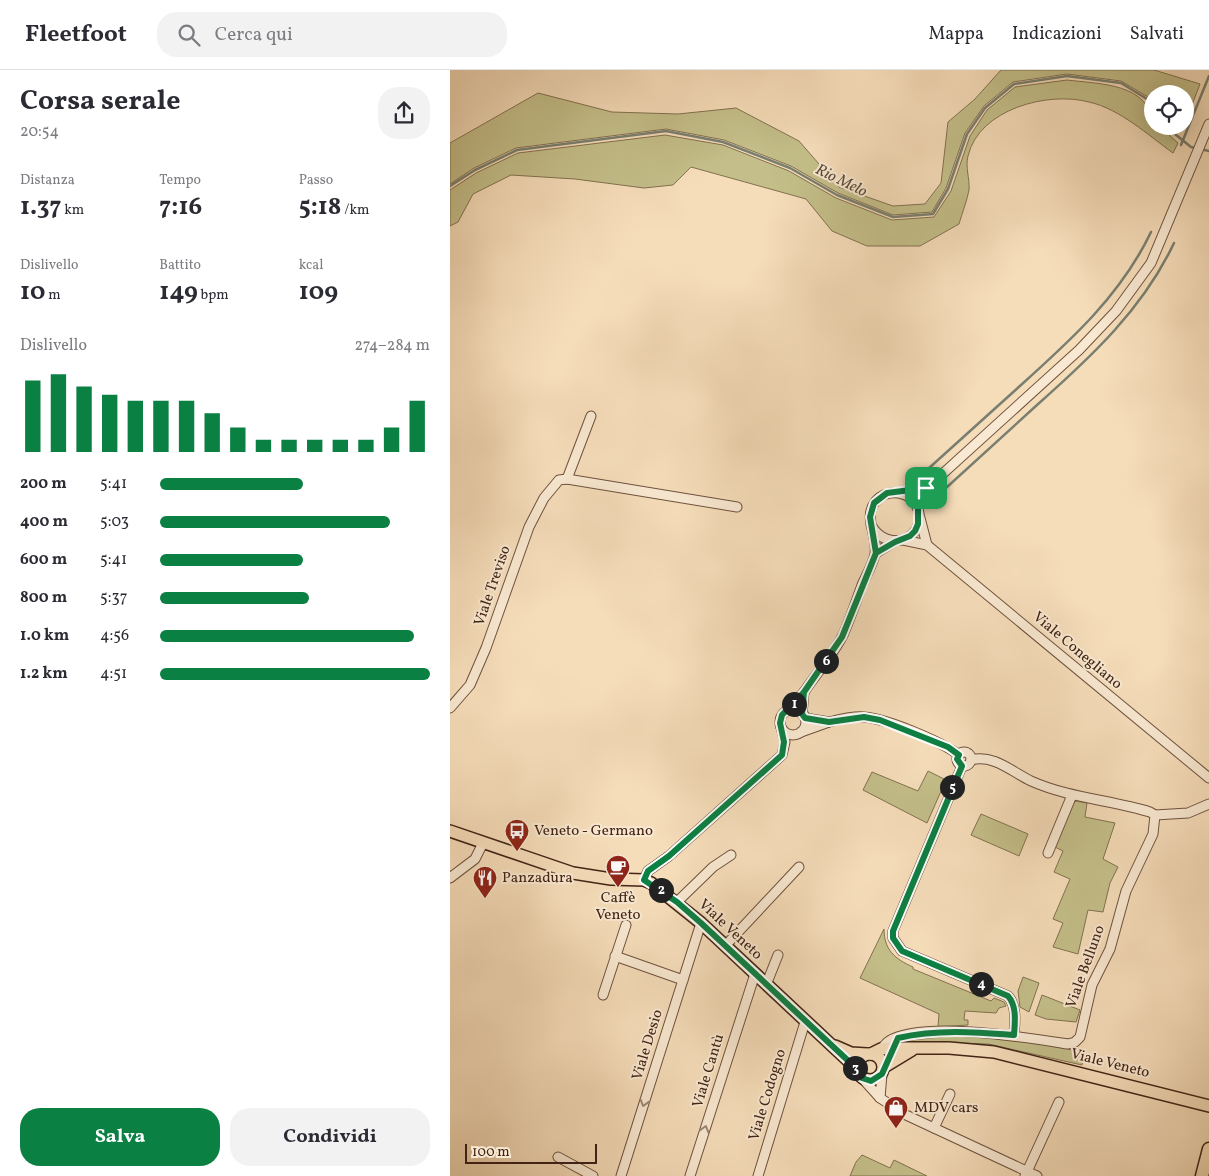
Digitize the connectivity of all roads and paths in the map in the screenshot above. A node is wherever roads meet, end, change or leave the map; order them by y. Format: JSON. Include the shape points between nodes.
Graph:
{"nodes":[{"id":1,"x":1209,"y":124,"type":"edge"},
{"id":2,"x":591,"y":416,"type":"dead end"},
{"id":3,"x":567,"y":479,"type":"junction"},
{"id":4,"x":926,"y":488,"type":"junction"},
{"id":5,"x":902,"y":493,"type":"junction"},
{"id":6,"x":736,"y":506,"type":"dead end"},
{"id":7,"x":919,"y":512,"type":"junction"},
{"id":8,"x":871,"y":525,"type":"junction"},
{"id":9,"x":899,"y":541,"type":"junction"},
{"id":10,"x":927,"y":545,"type":"junction"},
{"id":11,"x":876,"y":553,"type":"junction"},
{"id":12,"x":804,"y":692,"type":"junction"},
{"id":13,"x":450,"y":708,"type":"edge"},
{"id":14,"x":788,"y":710,"type":"junction"},
{"id":15,"x":804,"y":716,"type":"junction"},
{"id":16,"x":829,"y":722,"type":"junction"},
{"id":17,"x":780,"y":727,"type":"junction"},
{"id":18,"x":802,"y":732,"type":"junction"},
{"id":19,"x":959,"y":755,"type":"junction"},
{"id":20,"x":971,"y":760,"type":"junction"},
{"id":21,"x":962,"y":766,"type":"junction"},
{"id":22,"x":1209,"y":778,"type":"edge"},
{"id":23,"x":1072,"y":795,"type":"junction"},
{"id":24,"x":1209,"y":804,"type":"edge"},
{"id":25,"x":1156,"y":815,"type":"junction"},
{"id":26,"x":450,"y":832,"type":"edge"},
{"id":27,"x":483,"y":843,"type":"junction"},
{"id":28,"x":1048,"y":853,"type":"dead end"},
{"id":29,"x":731,"y":855,"type":"dead end"},
{"id":30,"x":799,"y":867,"type":"dead end"},
{"id":31,"x":450,"y":878,"type":"edge"},
{"id":32,"x":644,"y":880,"type":"junction"},
{"id":33,"x":677,"y":902,"type":"junction"},
{"id":34,"x":701,"y":923,"type":"junction"},
{"id":35,"x":626,"y":925,"type":"dead end"},
{"id":36,"x":725,"y":946,"type":"junction"},
{"id":37,"x":778,"y":955,"type":"dead end"},
{"id":38,"x":615,"y":956,"type":"junction"},
{"id":39,"x":755,"y":974,"type":"junction"},
{"id":40,"x":682,"y":980,"type":"junction"},
{"id":41,"x":766,"y":985,"type":"junction"},
{"id":42,"x":603,"y":995,"type":"dead end"},
{"id":43,"x":805,"y":1022,"type":"junction"},
{"id":44,"x":1014,"y":1035,"type":"junction"},
{"id":45,"x":827,"y":1043,"type":"junction"},
{"id":46,"x":896,"y":1043,"type":"junction"},
{"id":47,"x":914,"y":1050,"type":"junction"},
{"id":48,"x":873,"y":1052,"type":"junction"},
{"id":49,"x":885,"y":1068,"type":"junction"},
{"id":50,"x":860,"y":1074,"type":"junction"},
{"id":51,"x":950,"y":1094,"type":"dead end"},
{"id":52,"x":880,"y":1098,"type":"junction"},
{"id":53,"x":1058,"y":1102,"type":"dead end"},
{"id":54,"x":1209,"y":1106,"type":"edge"},
{"id":55,"x":934,"y":1128,"type":"junction"},
{"id":56,"x":1209,"y":1149,"type":"edge"},
{"id":57,"x":558,"y":1156,"type":"dead end"},
{"id":58,"x":1026,"y":1174,"type":"edge"},
{"id":59,"x":593,"y":1176,"type":"edge"},
{"id":60,"x":621,"y":1176,"type":"edge"},
{"id":61,"x":690,"y":1176,"type":"edge"},
{"id":62,"x":758,"y":1176,"type":"edge"},
{"id":63,"x":1037,"y":1176,"type":"edge"},
{"id":64,"x":1202,"y":1176,"type":"edge"}],
"edges":[{"from":1,"to":4,"type":"street","via":[[1151,263],[1116,311],[1079,350]]},
{"from":2,"to":3,"type":"street"},
{"from":3,"to":6,"type":"street"},
{"from":3,"to":13,"type":"street","name":"Viale Treviso","via":[[553,485],[537,510],[470,685]]},
{"from":4,"to":5,"type":"street"},
{"from":4,"to":7,"type":"street"},
{"from":5,"to":7,"type":"street","via":[[914,502]]},
{"from":5,"to":8,"type":"street","via":[[887,493],[874,503]]},
{"from":7,"to":9,"type":"street","via":[[915,531]]},
{"from":7,"to":10,"type":"street"},
{"from":8,"to":9,"type":"street","via":[[880,537]]},
{"from":8,"to":11,"type":"street"},
{"from":9,"to":10,"type":"street","name":"Viale Conegliano"},
{"from":9,"to":11,"type":"street"},
{"from":10,"to":22,"type":"street","name":"Viale Conegliano"},
{"from":11,"to":12,"type":"street","via":[[842,637]]},
{"from":12,"to":14,"type":"street"},
{"from":12,"to":15,"type":"street"},
{"from":14,"to":15,"type":"street","via":[[796,710]]},
{"from":14,"to":17,"type":"street","via":[[780,719]]},
{"from":15,"to":16,"type":"street"},
{"from":15,"to":18,"type":"street"},
{"from":16,"to":18,"type":"street"},
{"from":16,"to":19,"type":"street","via":[[864,717],[880,720],[948,747]]},
{"from":17,"to":18,"type":"street","via":[[790,735]]},
{"from":17,"to":32,"type":"street","via":[[784,742],[782,755],[648,871]]},
{"from":19,"to":20,"type":"street","via":[[967,753]]},
{"from":19,"to":21,"type":"street","via":[[957,759]]},
{"from":20,"to":21,"type":"street","via":[[970,764]]},
{"from":20,"to":23,"type":"street","via":[[995,761],[1016,775]]},
{"from":21,"to":44,"type":"street","via":[[893,931],[893,938],[902,951],[1008,996],[1014,1011]]},
{"from":23,"to":25,"type":"street","via":[[1142,809]]},
{"from":23,"to":28,"type":"street"},
{"from":24,"to":25,"type":"street","via":[[1188,813]]},
{"from":25,"to":44,"type":"street","name":"Viale Belluno","via":[[1153,834],[1126,891],[1110,949],[1092,985],[1080,1037],[1068,1044]]},
{"from":26,"to":27,"type":"main road"},
{"from":27,"to":31,"type":"street","via":[[475,858]]},
{"from":27,"to":32,"type":"main road","via":[[573,873]]},
{"from":29,"to":33,"type":"street"},
{"from":30,"to":36,"type":"street"},
{"from":32,"to":33,"type":"main road","name":"Viale Veneto"},
{"from":33,"to":34,"type":"main road","name":"Viale Veneto"},
{"from":34,"to":36,"type":"main road","name":"Viale Veneto"},
{"from":34,"to":40,"type":"street","name":"Viale Desio"},
{"from":35,"to":38,"type":"street"},
{"from":36,"to":39,"type":"main road","name":"Viale Veneto"},
{"from":37,"to":41,"type":"street"},
{"from":38,"to":40,"type":"street"},
{"from":38,"to":42,"type":"street"},
{"from":39,"to":41,"type":"main road","name":"Viale Veneto"},
{"from":61,"to":39,"type":"street","name":"Viale Cantù","one_way":true},
{"from":40,"to":60,"type":"street","name":"Viale Desio","one_way":true},
{"from":41,"to":43,"type":"main road","name":"Viale Veneto"},
{"from":43,"to":45,"type":"main road","name":"Viale Veneto"},
{"from":43,"to":62,"type":"street","name":"Viale Codogno"},
{"from":44,"to":46,"type":"street","name":"Viale Belluno","via":[[916,1034]]},
{"from":45,"to":48,"type":"main road","name":"Viale Veneto","via":[[851,1053]]},
{"from":45,"to":50,"type":"main road","name":"Viale Veneto"},
{"from":46,"to":47,"type":"main road","name":"Viale Veneto"},
{"from":46,"to":48,"type":"main road","name":"Viale Veneto"},
{"from":46,"to":49,"type":"main road"},
{"from":47,"to":49,"type":"main road","name":"Viale Veneto"},
{"from":47,"to":54,"type":"main road","name":"Viale Veneto","via":[[950,1048],[994,1052]]},
{"from":48,"to":49,"type":"main road"},
{"from":48,"to":50,"type":"main road","via":[[859,1060]]},
{"from":49,"to":50,"type":"main road","via":[[871,1081]]},
{"from":49,"to":52,"type":"street"},
{"from":50,"to":52,"type":"street","name":"Viale Veneto"},
{"from":51,"to":55,"type":"street"},
{"from":52,"to":55,"type":"street","name":"Viale Veneto"},
{"from":53,"to":58,"type":"street"},
{"from":55,"to":58,"type":"street","name":"Viale Veneto"},
{"from":56,"to":64,"type":"highway"},
{"from":57,"to":59,"type":"street"},
{"from":58,"to":63,"type":"street","name":"Viale Veneto"}]}
